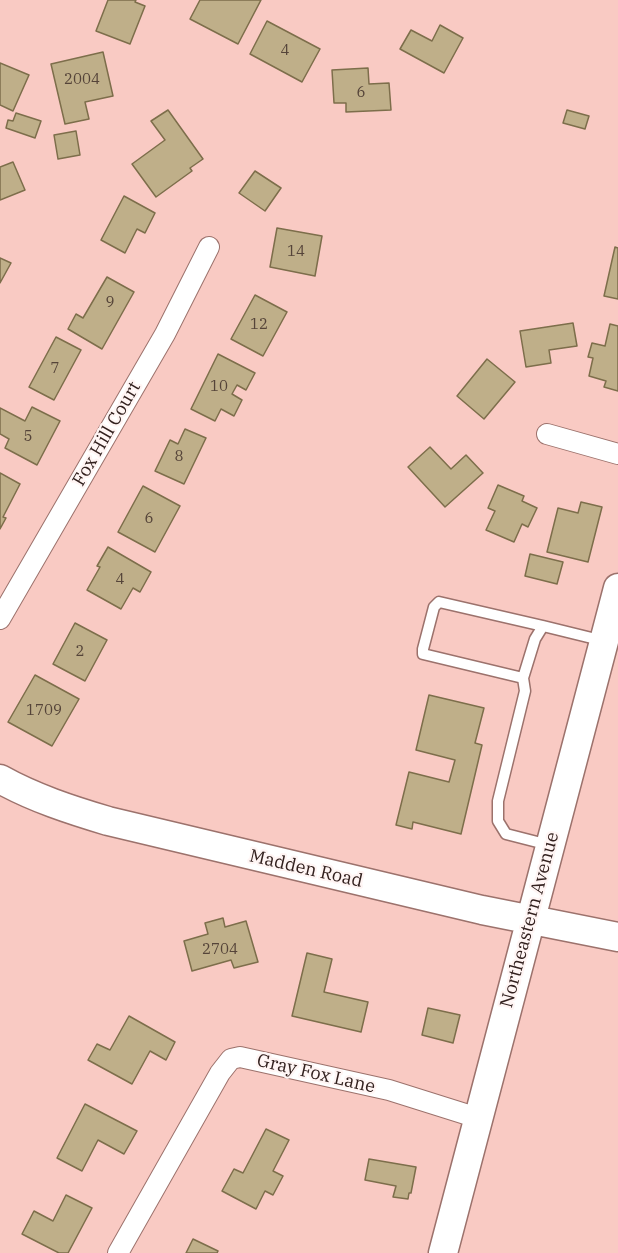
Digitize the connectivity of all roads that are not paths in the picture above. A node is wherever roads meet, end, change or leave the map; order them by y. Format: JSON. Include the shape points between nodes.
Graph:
{"nodes":[{"id":1,"x":209,"y":247,"type":"dead end"},
{"id":2,"x":547,"y":434,"type":"dead end"},
{"id":3,"x":618,"y":454,"type":"edge"},
{"id":4,"x":618,"y":588,"type":"edge"},
{"id":5,"x":0,"y":619,"type":"edge"},
{"id":6,"x":543,"y":626,"type":"junction"},
{"id":7,"x":610,"y":636,"type":"edge"},
{"id":8,"x":524,"y":678,"type":"junction"},
{"id":9,"x":0,"y":779,"type":"edge"},
{"id":10,"x":550,"y":846,"type":"junction"},
{"id":11,"x":531,"y":919,"type":"junction"},
{"id":12,"x":618,"y":937,"type":"edge"},
{"id":13,"x":478,"y":1118,"type":"junction"},
{"id":14,"x":118,"y":1253,"type":"edge"},
{"id":15,"x":443,"y":1253,"type":"edge"}],
"edges":[{"from":1,"to":5,"type":"street","name":"Fox Hill Court","via":[[165,334]]},
{"from":2,"to":3,"type":"street"},
{"from":4,"to":7,"type":"street","name":"Northeastern Avenue"},
{"from":6,"to":7,"type":"lane"},
{"from":6,"to":8,"type":"lane","via":[[535,639]]},
{"from":6,"to":8,"type":"lane","via":[[439,602],[434,607],[423,654]]},
{"from":7,"to":10,"type":"street","name":"Northeastern Avenue"},
{"from":8,"to":10,"type":"lane","via":[[525,691],[498,801],[498,821],[506,834]]},
{"from":9,"to":11,"type":"street","name":"Madden Road","via":[[60,806],[108,821]]},
{"from":10,"to":11,"type":"street","name":"Northeastern Avenue"},
{"from":11,"to":12,"type":"street","name":"Madden Road"},
{"from":11,"to":13,"type":"street","name":"Northeastern Avenue"},
{"from":13,"to":14,"type":"street","name":"Gray Fox Lane","via":[[389,1090],[240,1057],[231,1059]]},
{"from":13,"to":15,"type":"street","name":"Northeastern Avenue"}]}
